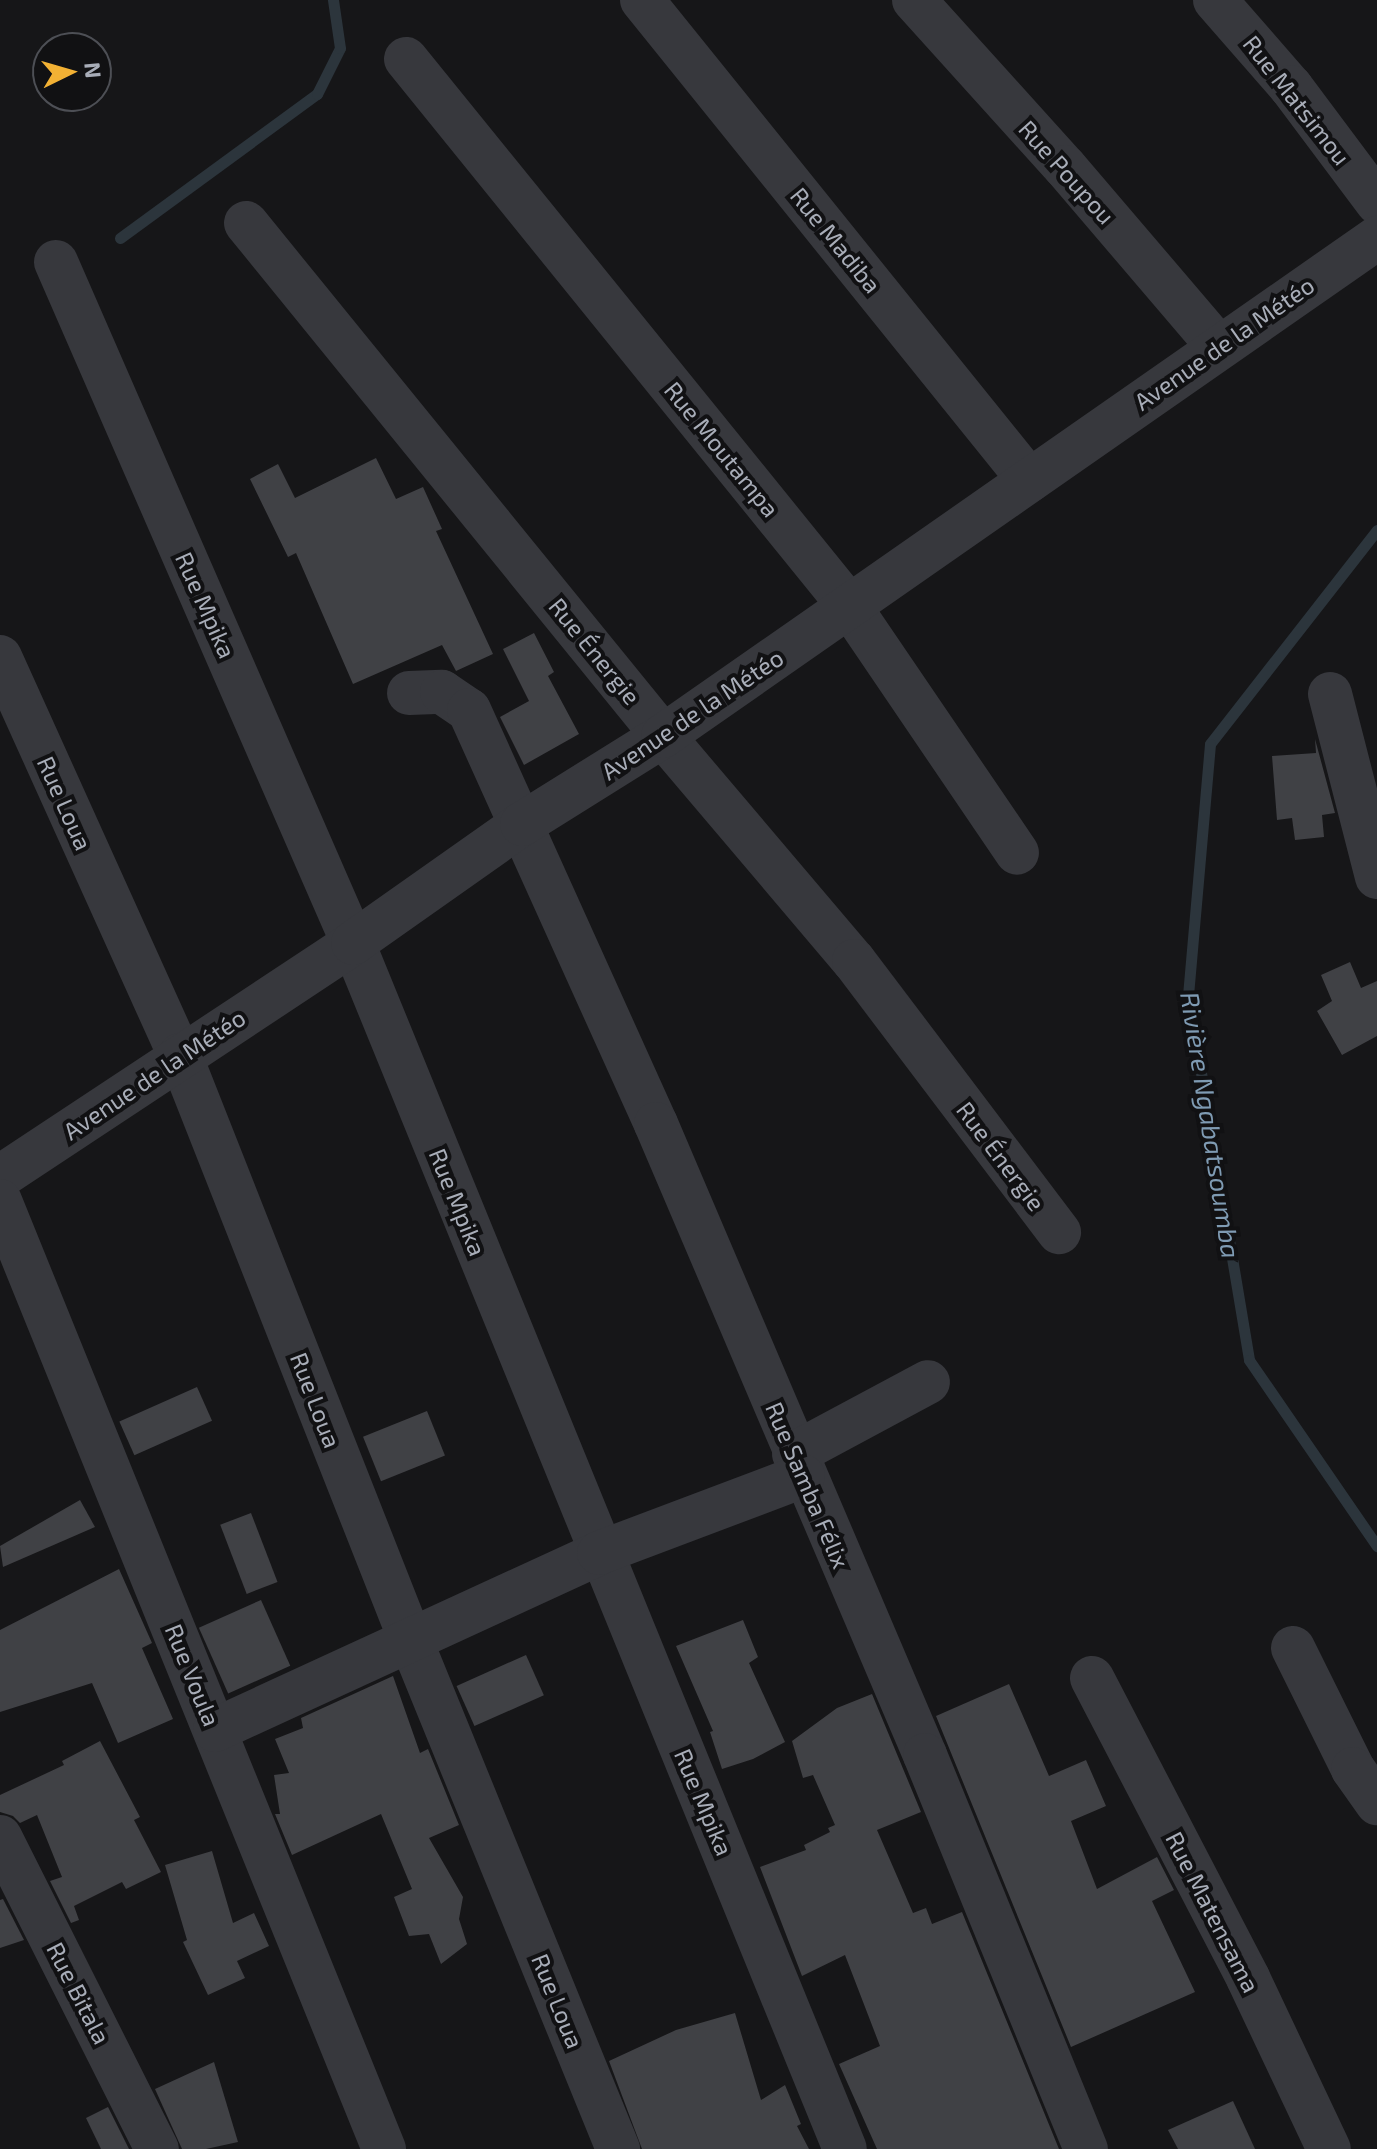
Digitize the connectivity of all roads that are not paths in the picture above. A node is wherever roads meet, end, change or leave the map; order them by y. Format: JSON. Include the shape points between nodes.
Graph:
{"nodes":[{"id":1,"x":642,"y":0,"type":"edge"},
{"id":2,"x":914,"y":0,"type":"edge"},
{"id":3,"x":1215,"y":0,"type":"edge"},
{"id":4,"x":406,"y":59,"type":"dead end"},
{"id":5,"x":1377,"y":202,"type":"edge"},
{"id":6,"x":246,"y":223,"type":"dead end"},
{"id":7,"x":1377,"y":238,"type":"edge"},
{"id":8,"x":56,"y":262,"type":"dead end"},
{"id":9,"x":1218,"y":346,"type":"junction"},
{"id":10,"x":1029,"y":480,"type":"junction"},
{"id":11,"x":850,"y":607,"type":"junction"},
{"id":12,"x":0,"y":657,"type":"edge"},
{"id":13,"x":409,"y":693,"type":"dead end"},
{"id":14,"x":1330,"y":694,"type":"dead end"},
{"id":15,"x":663,"y":736,"type":"junction"},
{"id":16,"x":522,"y":824,"type":"junction"},
{"id":17,"x":1017,"y":853,"type":"dead end"},
{"id":18,"x":1377,"y":877,"type":"edge"},
{"id":19,"x":353,"y":943,"type":"junction"},
{"id":20,"x":180,"y":1055,"type":"junction"},
{"id":21,"x":0,"y":1177,"type":"edge"},
{"id":22,"x":0,"y":1201,"type":"edge"},
{"id":23,"x":1059,"y":1232,"type":"dead end"},
{"id":24,"x":928,"y":1382,"type":"dead end"},
{"id":25,"x":799,"y":1465,"type":"junction"},
{"id":26,"x":599,"y":1553,"type":"junction"},
{"id":27,"x":411,"y":1641,"type":"junction"},
{"id":28,"x":1293,"y":1648,"type":"dead end"},
{"id":29,"x":1092,"y":1678,"type":"dead end"},
{"id":30,"x":215,"y":1730,"type":"junction"},
{"id":31,"x":1377,"y":1803,"type":"edge"},
{"id":32,"x":0,"y":1837,"type":"edge"},
{"id":33,"x":157,"y":2149,"type":"edge"},
{"id":34,"x":384,"y":2149,"type":"edge"},
{"id":35,"x":618,"y":2149,"type":"edge"},
{"id":36,"x":845,"y":2149,"type":"edge"},
{"id":37,"x":1086,"y":2149,"type":"edge"},
{"id":38,"x":1329,"y":2149,"type":"edge"}],
"edges":[{"from":1,"to":10,"type":"street","name":"Rue Madiba"},
{"from":2,"to":9,"type":"street","name":"Rue Poupou"},
{"from":3,"to":5,"type":"street","name":"Rue Matsimou","via":[[1291,87]]},
{"from":4,"to":11,"type":"street","name":"Rue Moutampa"},
{"from":6,"to":15,"type":"street","name":"Rue Énergie"},
{"from":7,"to":9,"type":"street","name":"Avenue de la Météo"},
{"from":8,"to":19,"type":"street","name":"Rue Mpika"},
{"from":9,"to":10,"type":"street","name":"Avenue de la Météo"},
{"from":10,"to":11,"type":"street","name":"Avenue de la Météo"},
{"from":11,"to":15,"type":"street","name":"Avenue de la Météo"},
{"from":11,"to":17,"type":"street","name":"Rue Moutampa"},
{"from":12,"to":20,"type":"street","name":"Rue Loua"},
{"from":13,"to":16,"type":"street","name":"Rue Samba Félix","via":[[442,692],[469,710]]},
{"from":14,"to":18,"type":"street"},
{"from":15,"to":16,"type":"street","name":"Avenue de la Météo"},
{"from":15,"to":23,"type":"street","name":"Rue Énergie","via":[[854,961]]},
{"from":16,"to":19,"type":"street","name":"Avenue de la Météo"},
{"from":16,"to":25,"type":"street","name":"Rue Samba Félix","via":[[656,1124]]},
{"from":19,"to":20,"type":"street","name":"Avenue de la Météo"},
{"from":19,"to":26,"type":"street","name":"Rue Mpika"},
{"from":20,"to":21,"type":"street","name":"Avenue de la Météo"},
{"from":20,"to":27,"type":"street","name":"Rue Loua"},
{"from":22,"to":30,"type":"street","name":"Rue Voula"},
{"from":24,"to":25,"type":"street"},
{"from":25,"to":26,"type":"street"},
{"from":25,"to":37,"type":"street","name":"Rue Samba Félix"},
{"from":26,"to":27,"type":"street"},
{"from":26,"to":36,"type":"street","name":"Rue Mpika"},
{"from":27,"to":30,"type":"street"},
{"from":27,"to":35,"type":"street","name":"Rue Loua"},
{"from":28,"to":31,"type":"street","via":[[1353,1769]]},
{"from":29,"to":38,"type":"street","name":"Rue Matensama","via":[[1248,1978]]},
{"from":30,"to":34,"type":"street","name":"Rue Voula"},
{"from":32,"to":33,"type":"street","name":"Rue Bitala"}]}
